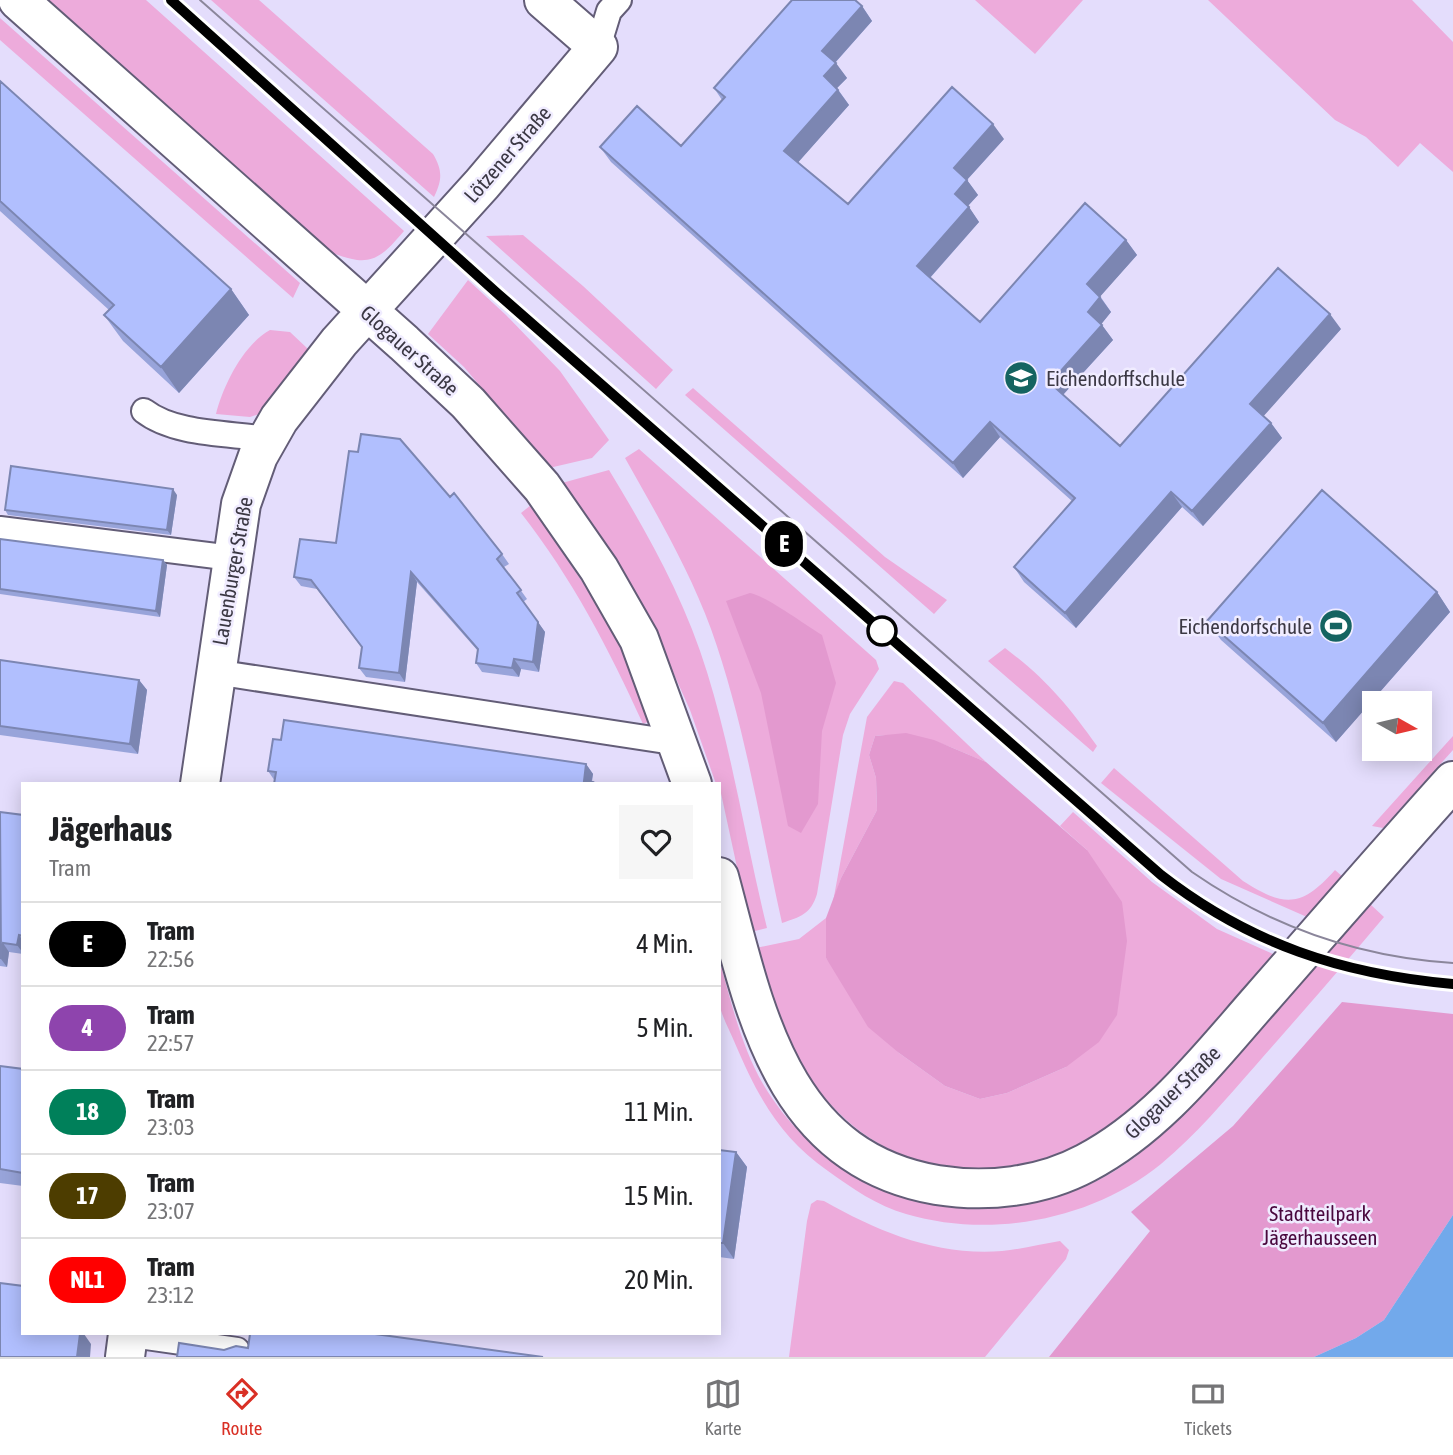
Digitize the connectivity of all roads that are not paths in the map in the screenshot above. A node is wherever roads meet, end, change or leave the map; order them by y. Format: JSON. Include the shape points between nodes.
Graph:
{"nodes":[{"id":1,"x":18,"y":0,"type":"edge"},
{"id":2,"x":544,"y":0,"type":"edge"},
{"id":3,"x":618,"y":0,"type":"edge"},
{"id":4,"x":598,"y":47,"type":"junction"},
{"id":5,"x":367,"y":312,"type":"junction"},
{"id":6,"x":144,"y":411,"type":"dead end"},
{"id":7,"x":267,"y":439,"type":"junction"},
{"id":8,"x":0,"y":529,"type":"edge"},
{"id":9,"x":232,"y":558,"type":"junction"},
{"id":10,"x":215,"y":672,"type":"junction"},
{"id":11,"x":679,"y":743,"type":"junction"},
{"id":12,"x":1453,"y":781,"type":"edge"},
{"id":13,"x":200,"y":782,"type":"edge"},
{"id":14,"x":691,"y":782,"type":"edge"},
{"id":15,"x":721,"y":885,"type":"edge"},
{"id":16,"x":127,"y":1335,"type":"edge"},
{"id":17,"x":134,"y":1335,"type":"edge"},
{"id":18,"x":237,"y":1350,"type":"edge"},
{"id":19,"x":125,"y":1357,"type":"edge"}],
"edges":[{"from":1,"to":5,"type":"street","name":"Glogauer Straße"},
{"from":2,"to":4,"type":"street"},
{"from":3,"to":4,"type":"lane","via":[[609,11]]},
{"from":4,"to":5,"type":"street","name":"Lötzener Straße"},
{"from":5,"to":7,"type":"street","name":"Lauenburger Straße"},
{"from":5,"to":11,"type":"street","name":"Glogauer Straße","via":[[468,403],[542,487],[599,569],[639,639]]},
{"from":6,"to":7,"type":"lane","via":[[157,421]]},
{"from":7,"to":9,"type":"street","name":"Lauenburger Straße","via":[[241,504]]},
{"from":8,"to":9,"type":"lane"},
{"from":9,"to":10,"type":"street","name":"Lauenburger Straße"},
{"from":10,"to":11,"type":"lane"},
{"from":10,"to":13,"type":"street","name":"Lauenburger Straße"},
{"from":11,"to":14,"type":"street","name":"Glogauer Straße"},
{"from":12,"to":15,"type":"street","name":"Glogauer Straße","via":[[1210,1056],[1141,1126],[1111,1149],[1061,1174],[991,1189],[949,1187],[897,1174],[862,1159],[804,1107],[769,1046],[752,1003]]},
{"from":16,"to":19,"type":"street"},
{"from":17,"to":18,"type":"lane"}]}
